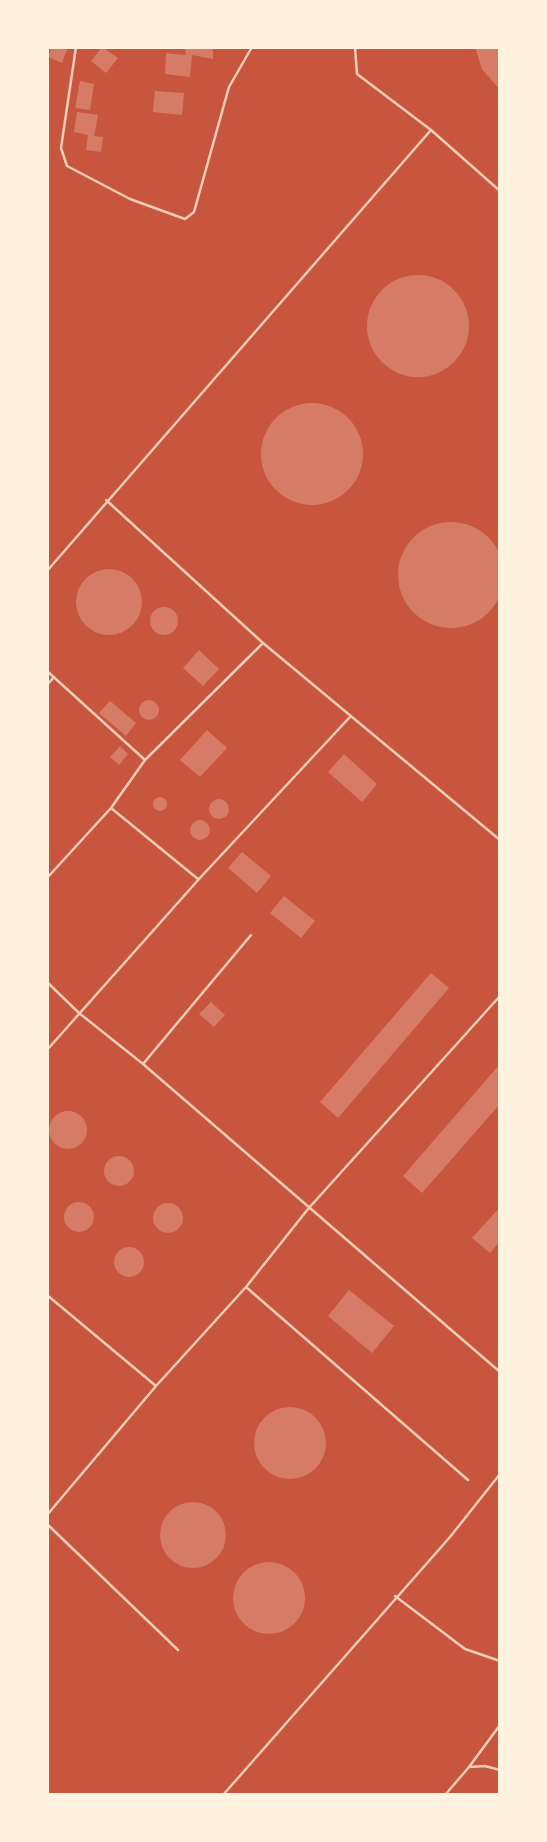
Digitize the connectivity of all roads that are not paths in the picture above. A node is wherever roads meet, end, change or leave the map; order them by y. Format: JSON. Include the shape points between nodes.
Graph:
{"nodes":[{"id":1,"x":76,"y":47,"type":"edge"},
{"id":2,"x":252,"y":47,"type":"edge"},
{"id":3,"x":355,"y":47,"type":"edge"},
{"id":4,"x":432,"y":130,"type":"junction"},
{"id":5,"x":500,"y":191,"type":"edge"},
{"id":6,"x":106,"y":500,"type":"junction"},
{"id":7,"x":47,"y":571,"type":"edge"},
{"id":8,"x":263,"y":643,"type":"junction"},
{"id":9,"x":47,"y":671,"type":"edge"},
{"id":10,"x":54,"y":677,"type":"junction"},
{"id":11,"x":47,"y":685,"type":"edge"},
{"id":12,"x":350,"y":717,"type":"junction"},
{"id":13,"x":145,"y":760,"type":"junction"},
{"id":14,"x":111,"y":808,"type":"junction"},
{"id":15,"x":500,"y":840,"type":"edge"},
{"id":16,"x":47,"y":878,"type":"edge"},
{"id":17,"x":199,"y":879,"type":"junction"},
{"id":18,"x":251,"y":935,"type":"dead end"},
{"id":19,"x":47,"y":982,"type":"edge"},
{"id":20,"x":500,"y":996,"type":"edge"},
{"id":21,"x":79,"y":1013,"type":"junction"},
{"id":22,"x":47,"y":1050,"type":"edge"},
{"id":23,"x":144,"y":1064,"type":"junction"},
{"id":24,"x":308,"y":1209,"type":"junction"},
{"id":25,"x":246,"y":1287,"type":"junction"},
{"id":26,"x":47,"y":1295,"type":"edge"},
{"id":27,"x":500,"y":1372,"type":"edge"},
{"id":28,"x":156,"y":1386,"type":"junction"},
{"id":29,"x":500,"y":1474,"type":"edge"},
{"id":30,"x":468,"y":1480,"type":"dead end"},
{"id":31,"x":47,"y":1514,"type":"edge"},
{"id":32,"x":47,"y":1524,"type":"edge"},
{"id":33,"x":395,"y":1596,"type":"junction"},
{"id":34,"x":178,"y":1650,"type":"dead end"},
{"id":35,"x":500,"y":1661,"type":"edge"},
{"id":36,"x":500,"y":1725,"type":"edge"},
{"id":37,"x":469,"y":1767,"type":"junction"},
{"id":38,"x":500,"y":1770,"type":"edge"},
{"id":39,"x":223,"y":1795,"type":"edge"},
{"id":40,"x":444,"y":1795,"type":"edge"}],
"edges":[{"from":1,"to":2,"type":"lane","via":[[61,148],[67,166],[130,199],[185,219],[194,212],[229,87]]},
{"from":3,"to":4,"type":"lane","via":[[356,74]]},
{"from":4,"to":5,"type":"lane"},
{"from":4,"to":6,"type":"lane"},
{"from":6,"to":7,"type":"lane"},
{"from":6,"to":8,"type":"lane"},
{"from":8,"to":12,"type":"lane"},
{"from":8,"to":13,"type":"lane"},
{"from":9,"to":10,"type":"lane"},
{"from":10,"to":11,"type":"lane"},
{"from":10,"to":13,"type":"lane"},
{"from":12,"to":15,"type":"lane"},
{"from":12,"to":17,"type":"lane"},
{"from":13,"to":14,"type":"lane"},
{"from":14,"to":16,"type":"lane"},
{"from":14,"to":17,"type":"lane"},
{"from":17,"to":21,"type":"lane"},
{"from":18,"to":23,"type":"lane"},
{"from":19,"to":21,"type":"lane"},
{"from":20,"to":24,"type":"lane"},
{"from":21,"to":22,"type":"lane"},
{"from":21,"to":23,"type":"lane"},
{"from":23,"to":24,"type":"lane"},
{"from":24,"to":25,"type":"lane"},
{"from":24,"to":27,"type":"lane"},
{"from":25,"to":28,"type":"lane"},
{"from":25,"to":30,"type":"lane"},
{"from":26,"to":28,"type":"lane"},
{"from":28,"to":31,"type":"lane"},
{"from":29,"to":33,"type":"lane"},
{"from":32,"to":34,"type":"lane"},
{"from":33,"to":35,"type":"lane","via":[[465,1649]]},
{"from":33,"to":39,"type":"lane"},
{"from":36,"to":37,"type":"lane"},
{"from":37,"to":38,"type":"lane"},
{"from":37,"to":40,"type":"lane"}]}
